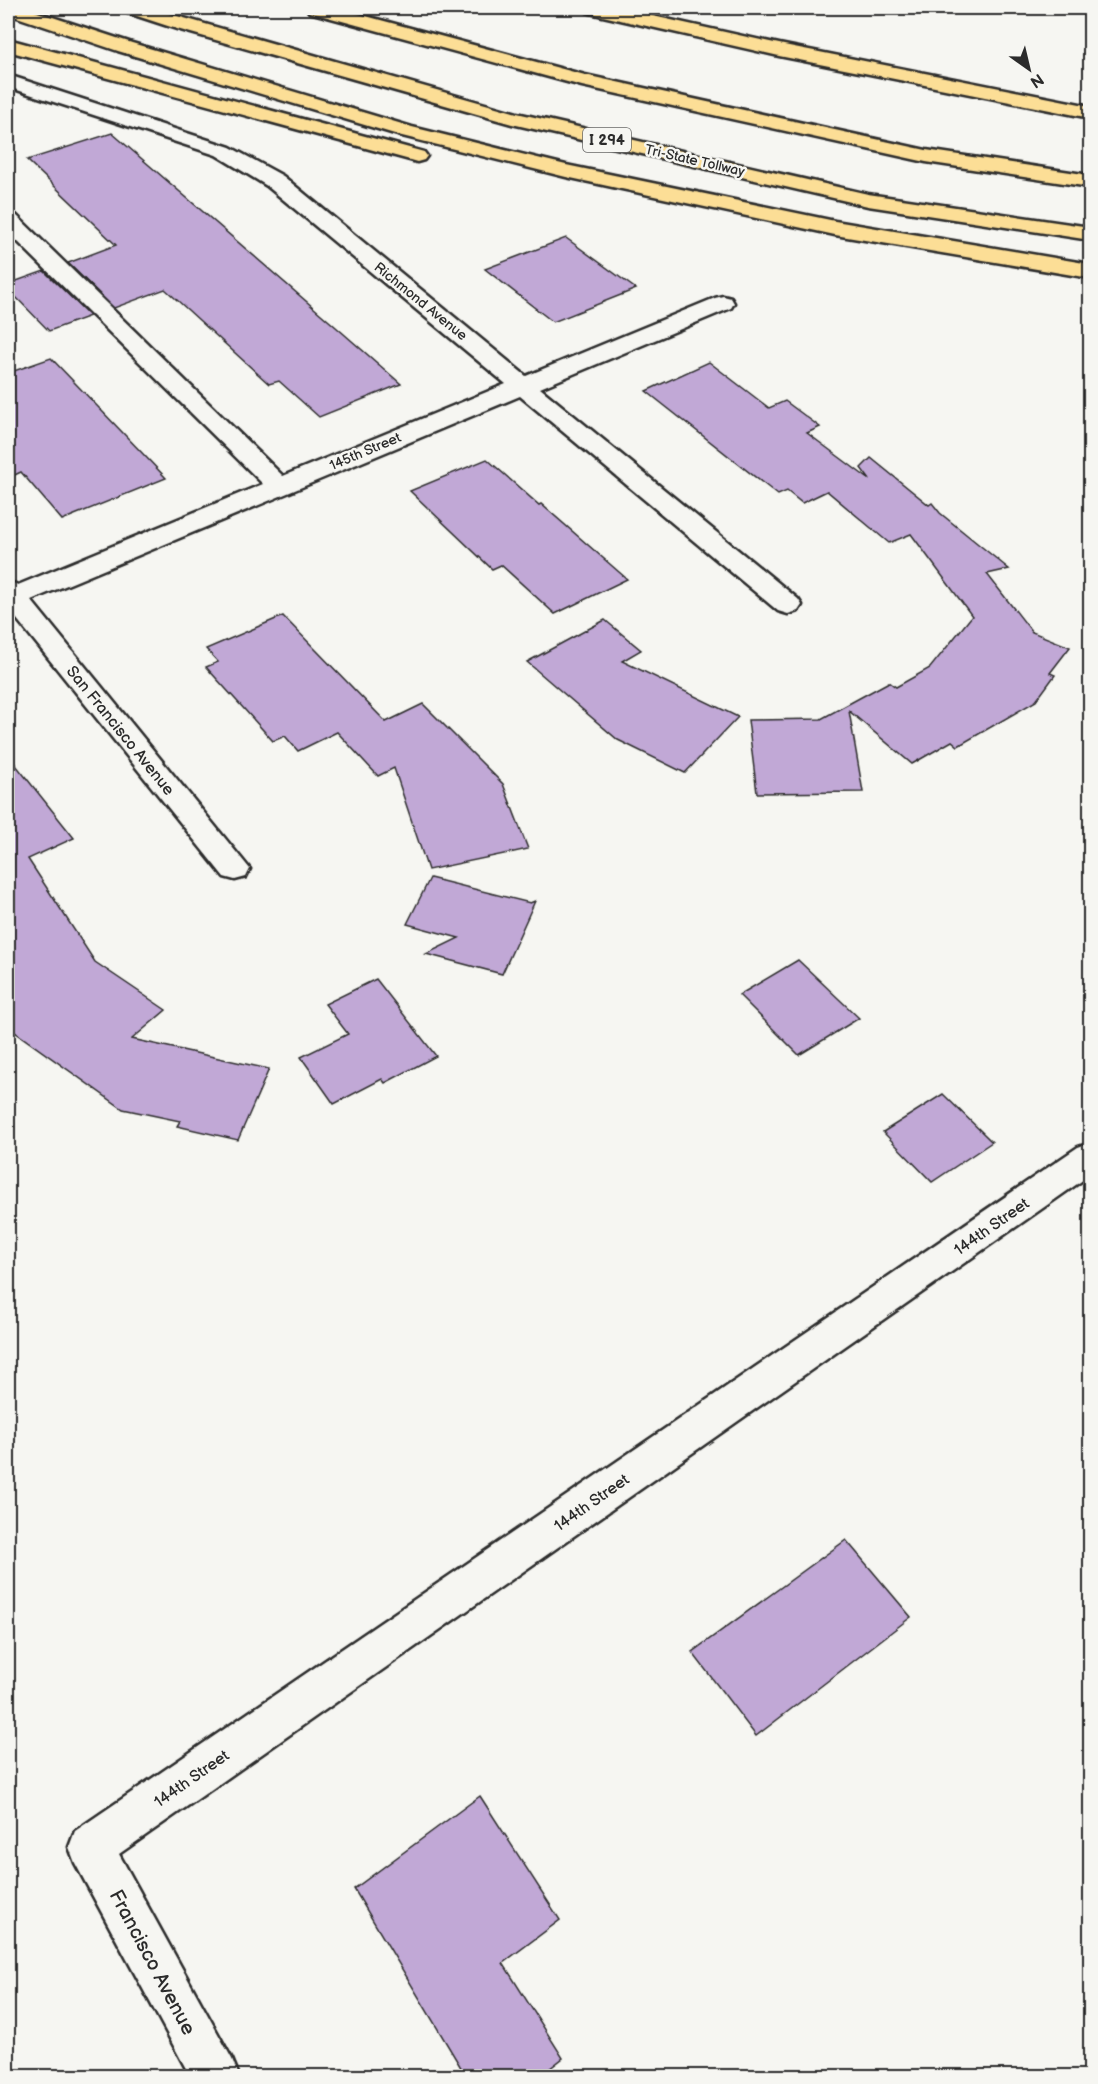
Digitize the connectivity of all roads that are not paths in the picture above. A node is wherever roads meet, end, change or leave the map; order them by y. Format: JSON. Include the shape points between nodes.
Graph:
{"nodes":[{"id":1,"x":8,"y":8,"type":"edge"},
{"id":2,"x":132,"y":8,"type":"edge"},
{"id":3,"x":316,"y":8,"type":"edge"},
{"id":4,"x":594,"y":8,"type":"edge"},
{"id":5,"x":8,"y":45,"type":"edge"},
{"id":6,"x":8,"y":81,"type":"edge"},
{"id":7,"x":1090,"y":112,"type":"edge"},
{"id":8,"x":436,"y":161,"type":"dead end"},
{"id":9,"x":502,"y":176,"type":"dead end"},
{"id":10,"x":1090,"y":181,"type":"edge"},
{"id":11,"x":8,"y":220,"type":"edge"},
{"id":12,"x":835,"y":228,"type":"junction"},
{"id":13,"x":1090,"y":234,"type":"edge"},
{"id":14,"x":1090,"y":271,"type":"edge"},
{"id":15,"x":723,"y":303,"type":"dead end"},
{"id":16,"x":524,"y":386,"type":"junction"},
{"id":17,"x":280,"y":487,"type":"junction"},
{"id":18,"x":9,"y":596,"type":"edge"},
{"id":19,"x":788,"y":605,"type":"dead end"},
{"id":20,"x":235,"y":869,"type":"dead end"},
{"id":21,"x":1090,"y":1157,"type":"edge"},
{"id":22,"x":91,"y":1847,"type":"joint"},
{"id":23,"x":215,"y":2076,"type":"edge"}],
"edges":[{"from":1,"to":12,"type":"highway","via":[[405,131],[566,171]]},
{"from":2,"to":13,"type":"highway","name":"Tri-State Tollway","number":"I 294","via":[[512,118],[868,200]]},
{"from":3,"to":10,"type":"highway","via":[[582,80],[926,156]]},
{"from":4,"to":7,"type":"highway","via":[[849,65]]},
{"from":5,"to":8,"type":"highway"},
{"from":6,"to":16,"type":"street","name":"Richmond Avenue","via":[[223,151],[275,181]]},
{"from":9,"to":12,"type":"highway","via":[[731,223]]},
{"from":11,"to":17,"type":"street"},
{"from":12,"to":14,"type":"highway"},
{"from":15,"to":16,"type":"street","name":"145th Street"},
{"from":16,"to":17,"type":"street","name":"145th Street"},
{"from":16,"to":19,"type":"street","name":"Richmond Avenue"},
{"from":17,"to":18,"type":"street","name":"145th Street"},
{"from":18,"to":20,"type":"street","name":"San Francisco Avenue"},
{"from":21,"to":22,"type":"street","name":"144th Street"},
{"from":22,"to":23,"type":"street","name":"Francisco Avenue"}]}
